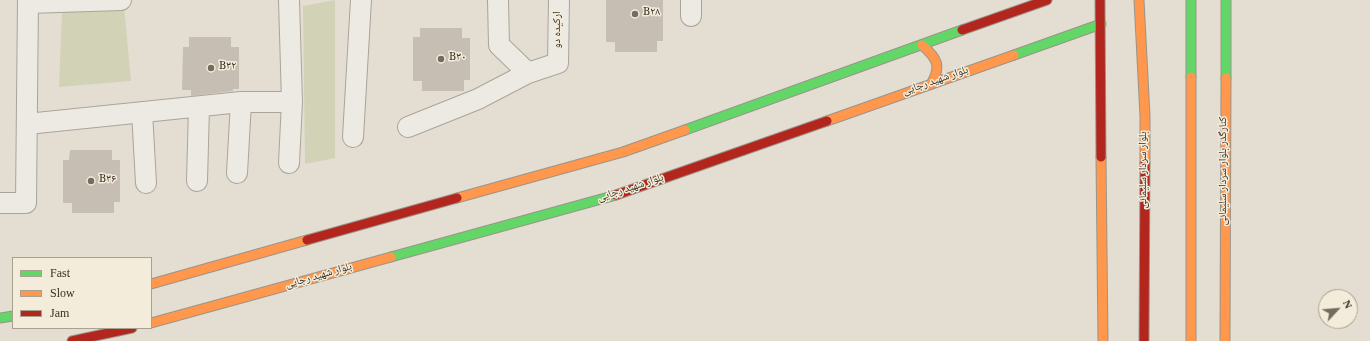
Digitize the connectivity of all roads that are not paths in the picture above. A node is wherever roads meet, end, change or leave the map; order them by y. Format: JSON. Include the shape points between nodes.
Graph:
{"nodes":[{"id":1,"x":121,"y":0,"type":"edge"},
{"id":2,"x":289,"y":0,"type":"edge"},
{"id":3,"x":360,"y":0,"type":"edge"},
{"id":4,"x":498,"y":0,"type":"edge"},
{"id":5,"x":559,"y":0,"type":"edge"},
{"id":6,"x":1047,"y":0,"type":"edge"},
{"id":7,"x":1100,"y":0,"type":"edge"},
{"id":8,"x":1139,"y":0,"type":"edge"},
{"id":9,"x":1191,"y":0,"type":"edge"},
{"id":10,"x":1226,"y":0,"type":"edge"},
{"id":11,"x":28,"y":2,"type":"edge"},
{"id":12,"x":1201,"y":6,"type":"dead end"},
{"id":13,"x":1101,"y":24,"type":"junction"},
{"id":14,"x":1191,"y":30,"type":"junction"},
{"id":15,"x":922,"y":44,"type":"junction"},
{"id":16,"x":528,"y":73,"type":"junction"},
{"id":17,"x":931,"y":84,"type":"junction"},
{"id":18,"x":241,"y":102,"type":"junction"},
{"id":19,"x":292,"y":102,"type":"junction"},
{"id":20,"x":199,"y":107,"type":"junction"},
{"id":21,"x":142,"y":112,"type":"junction"},
{"id":22,"x":27,"y":124,"type":"junction"},
{"id":23,"x":408,"y":127,"type":"dead end"},
{"id":24,"x":353,"y":138,"type":"dead end"},
{"id":25,"x":289,"y":163,"type":"dead end"},
{"id":26,"x":237,"y":173,"type":"dead end"},
{"id":27,"x":197,"y":181,"type":"dead end"},
{"id":28,"x":146,"y":183,"type":"dead end"},
{"id":29,"x":0,"y":203,"type":"edge"},
{"id":30,"x":152,"y":284,"type":"edge"},
{"id":31,"x":12,"y":316,"type":"edge"},
{"id":32,"x":0,"y":318,"type":"edge"},
{"id":33,"x":152,"y":323,"type":"edge"},
{"id":34,"x":127,"y":329,"type":"edge"},
{"id":35,"x":72,"y":341,"type":"edge"},
{"id":36,"x":1103,"y":341,"type":"edge"},
{"id":37,"x":1144,"y":341,"type":"edge"},
{"id":38,"x":1191,"y":341,"type":"edge"},
{"id":39,"x":1225,"y":341,"type":"edge"}],
"edges":[{"from":1,"to":11,"type":"street"},
{"from":2,"to":19,"type":"street"},
{"from":3,"to":24,"type":"street"},
{"from":4,"to":16,"type":"street","via":[[499,45]]},
{"from":5,"to":16,"type":"street","name":"ارکیده دو","via":[[558,63]]},
{"from":6,"to":15,"type":"main road"},
{"from":7,"to":13,"type":"main road"},
{"from":8,"to":37,"type":"main road","name":"بلوار سردار سلیمانی","via":[[1145,116]]},
{"from":9,"to":14,"type":"main road"},
{"from":10,"to":39,"type":"main road","name":"کنارگذر بلوار سردار سلیمانی"},
{"from":11,"to":22,"type":"street"},
{"from":12,"to":14,"type":"main road"},
{"from":13,"to":17,"type":"main road","name":"بلوار شهید رجایی"},
{"from":13,"to":36,"type":"main road"},
{"from":14,"to":38,"type":"main road"},
{"from":15,"to":17,"type":"main road","via":[[934,55],[938,68]]},
{"from":15,"to":30,"type":"main road","via":[[623,152]]},
{"from":16,"to":23,"type":"street","via":[[478,99]]},
{"from":17,"to":33,"type":"main road","name":"بلوار شهید رجایی","via":[[629,191]]},
{"from":18,"to":19,"type":"street"},
{"from":18,"to":20,"type":"street"},
{"from":18,"to":26,"type":"street"},
{"from":19,"to":25,"type":"street"},
{"from":20,"to":21,"type":"street"},
{"from":20,"to":27,"type":"street"},
{"from":21,"to":22,"type":"street"},
{"from":21,"to":28,"type":"street"},
{"from":22,"to":29,"type":"street","via":[[26,203]]},
{"from":31,"to":32,"type":"main road"},
{"from":34,"to":35,"type":"main road"}]}
